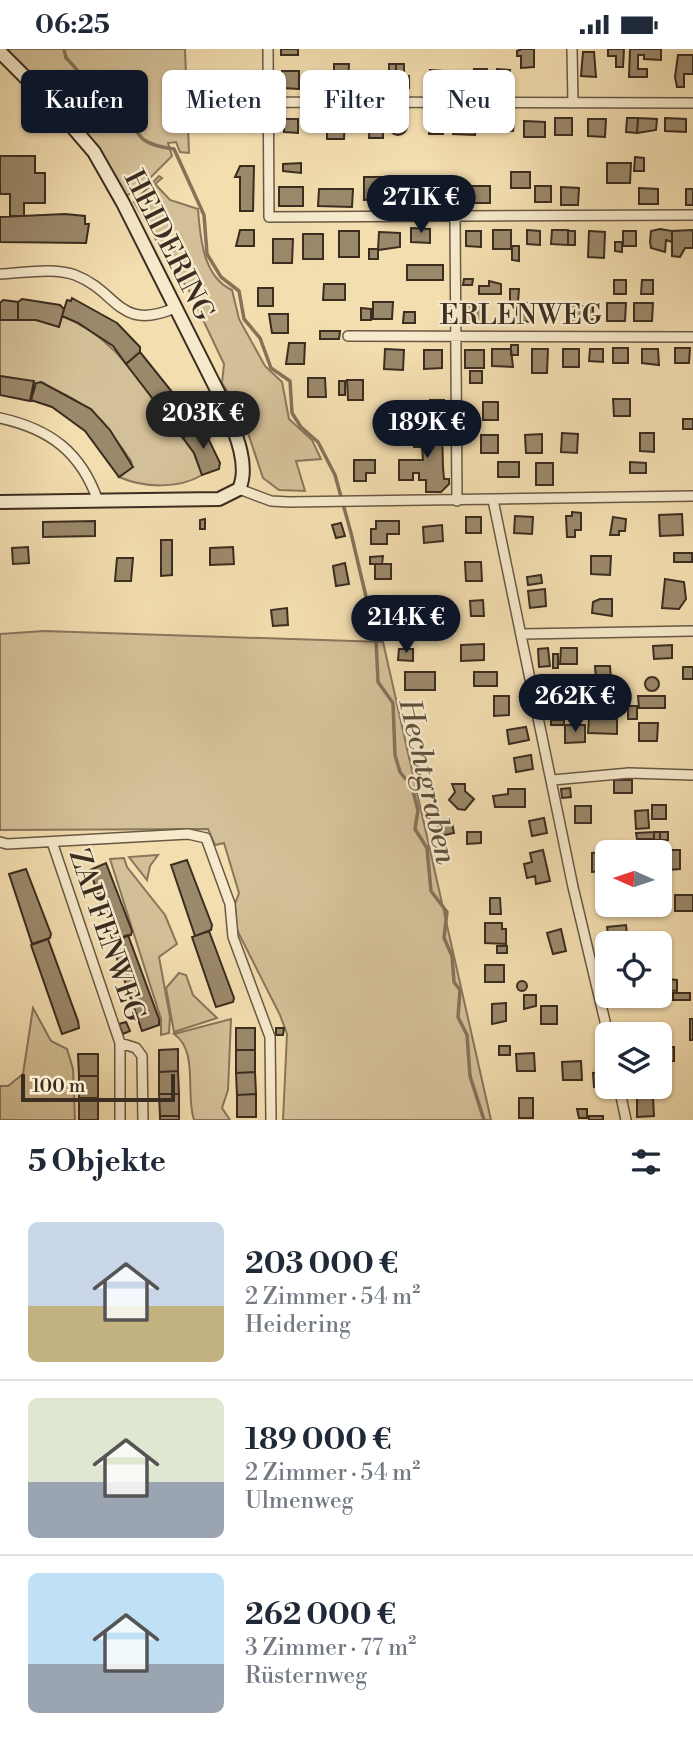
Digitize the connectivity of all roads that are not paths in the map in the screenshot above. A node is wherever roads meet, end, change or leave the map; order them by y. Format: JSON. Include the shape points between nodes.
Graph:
{"nodes":[{"id":1,"x":268,"y":49,"type":"edge"},
{"id":2,"x":572,"y":49,"type":"edge"},
{"id":3,"x":0,"y":52,"type":"edge"},
{"id":4,"x":268,"y":70,"type":"edge"},
{"id":5,"x":286,"y":102,"type":"edge"},
{"id":6,"x":573,"y":103,"type":"junction"},
{"id":7,"x":693,"y":103,"type":"edge"},
{"id":8,"x":268,"y":133,"type":"edge"},
{"id":9,"x":693,"y":215,"type":"edge"},
{"id":10,"x":455,"y":217,"type":"junction"},
{"id":11,"x":0,"y":274,"type":"edge"},
{"id":12,"x":175,"y":308,"type":"junction"},
{"id":13,"x":348,"y":336,"type":"dead end"},
{"id":14,"x":455,"y":337,"type":"junction"},
{"id":15,"x":693,"y":337,"type":"edge"},
{"id":16,"x":0,"y":418,"type":"edge"},
{"id":17,"x":239,"y":489,"type":"junction"},
{"id":18,"x":693,"y":496,"type":"edge"},
{"id":19,"x":493,"y":500,"type":"junction"},
{"id":20,"x":98,"y":501,"type":"junction"},
{"id":21,"x":457,"y":501,"type":"junction"},
{"id":22,"x":0,"y":502,"type":"edge"},
{"id":23,"x":693,"y":631,"type":"edge"},
{"id":24,"x":522,"y":634,"type":"junction"},
{"id":25,"x":693,"y":775,"type":"edge"},
{"id":26,"x":553,"y":780,"type":"junction"},
{"id":27,"x":0,"y":842,"type":"edge"},
{"id":28,"x":52,"y":842,"type":"junction"},
{"id":29,"x":605,"y":1022,"type":"edge"},
{"id":30,"x":120,"y":1043,"type":"junction"},
{"id":31,"x":622,"y":1099,"type":"edge"},
{"id":32,"x":120,"y":1120,"type":"edge"},
{"id":33,"x":143,"y":1120,"type":"edge"},
{"id":34,"x":271,"y":1120,"type":"edge"},
{"id":35,"x":626,"y":1120,"type":"edge"}],
"edges":[{"from":1,"to":4,"type":"street"},
{"from":2,"to":6,"type":"street"},
{"from":3,"to":12,"type":"street","name":"HEIDERING","via":[[94,152]]},
{"from":5,"to":6,"type":"street"},
{"from":6,"to":7,"type":"street"},
{"from":8,"to":10,"type":"street","via":[[269,217]]},
{"from":9,"to":10,"type":"street"},
{"from":10,"to":14,"type":"street"},
{"from":11,"to":12,"type":"street","via":[[75,275],[141,317]]},
{"from":12,"to":17,"type":"street","name":"HEIDERING","via":[[233,427],[243,476]]},
{"from":13,"to":14,"type":"street","name":"ERLENWEG"},
{"from":14,"to":15,"type":"street","name":"ERLENWEG"},
{"from":14,"to":21,"type":"street"},
{"from":16,"to":20,"type":"street","via":[[41,430],[61,443],[92,484]]},
{"from":17,"to":20,"type":"street","via":[[219,499]]},
{"from":17,"to":21,"type":"street","via":[[271,501]]},
{"from":18,"to":19,"type":"street"},
{"from":19,"to":21,"type":"street"},
{"from":19,"to":24,"type":"street"},
{"from":20,"to":22,"type":"street"},
{"from":23,"to":24,"type":"street"},
{"from":24,"to":26,"type":"street"},
{"from":25,"to":26,"type":"street","via":[[629,773]]},
{"from":26,"to":29,"type":"street"},
{"from":27,"to":28,"type":"street"},
{"from":28,"to":30,"type":"street","name":"ZAPFENWEG"},
{"from":28,"to":34,"type":"street","via":[[188,834],[206,838],[230,904],[233,936],[270,1037]]},
{"from":30,"to":32,"type":"street","name":"ZAPFENWEG"},
{"from":30,"to":33,"type":"street","name":"ZAPFENWEG","via":[[136,1048],[142,1056]]},
{"from":31,"to":35,"type":"street"}]}
